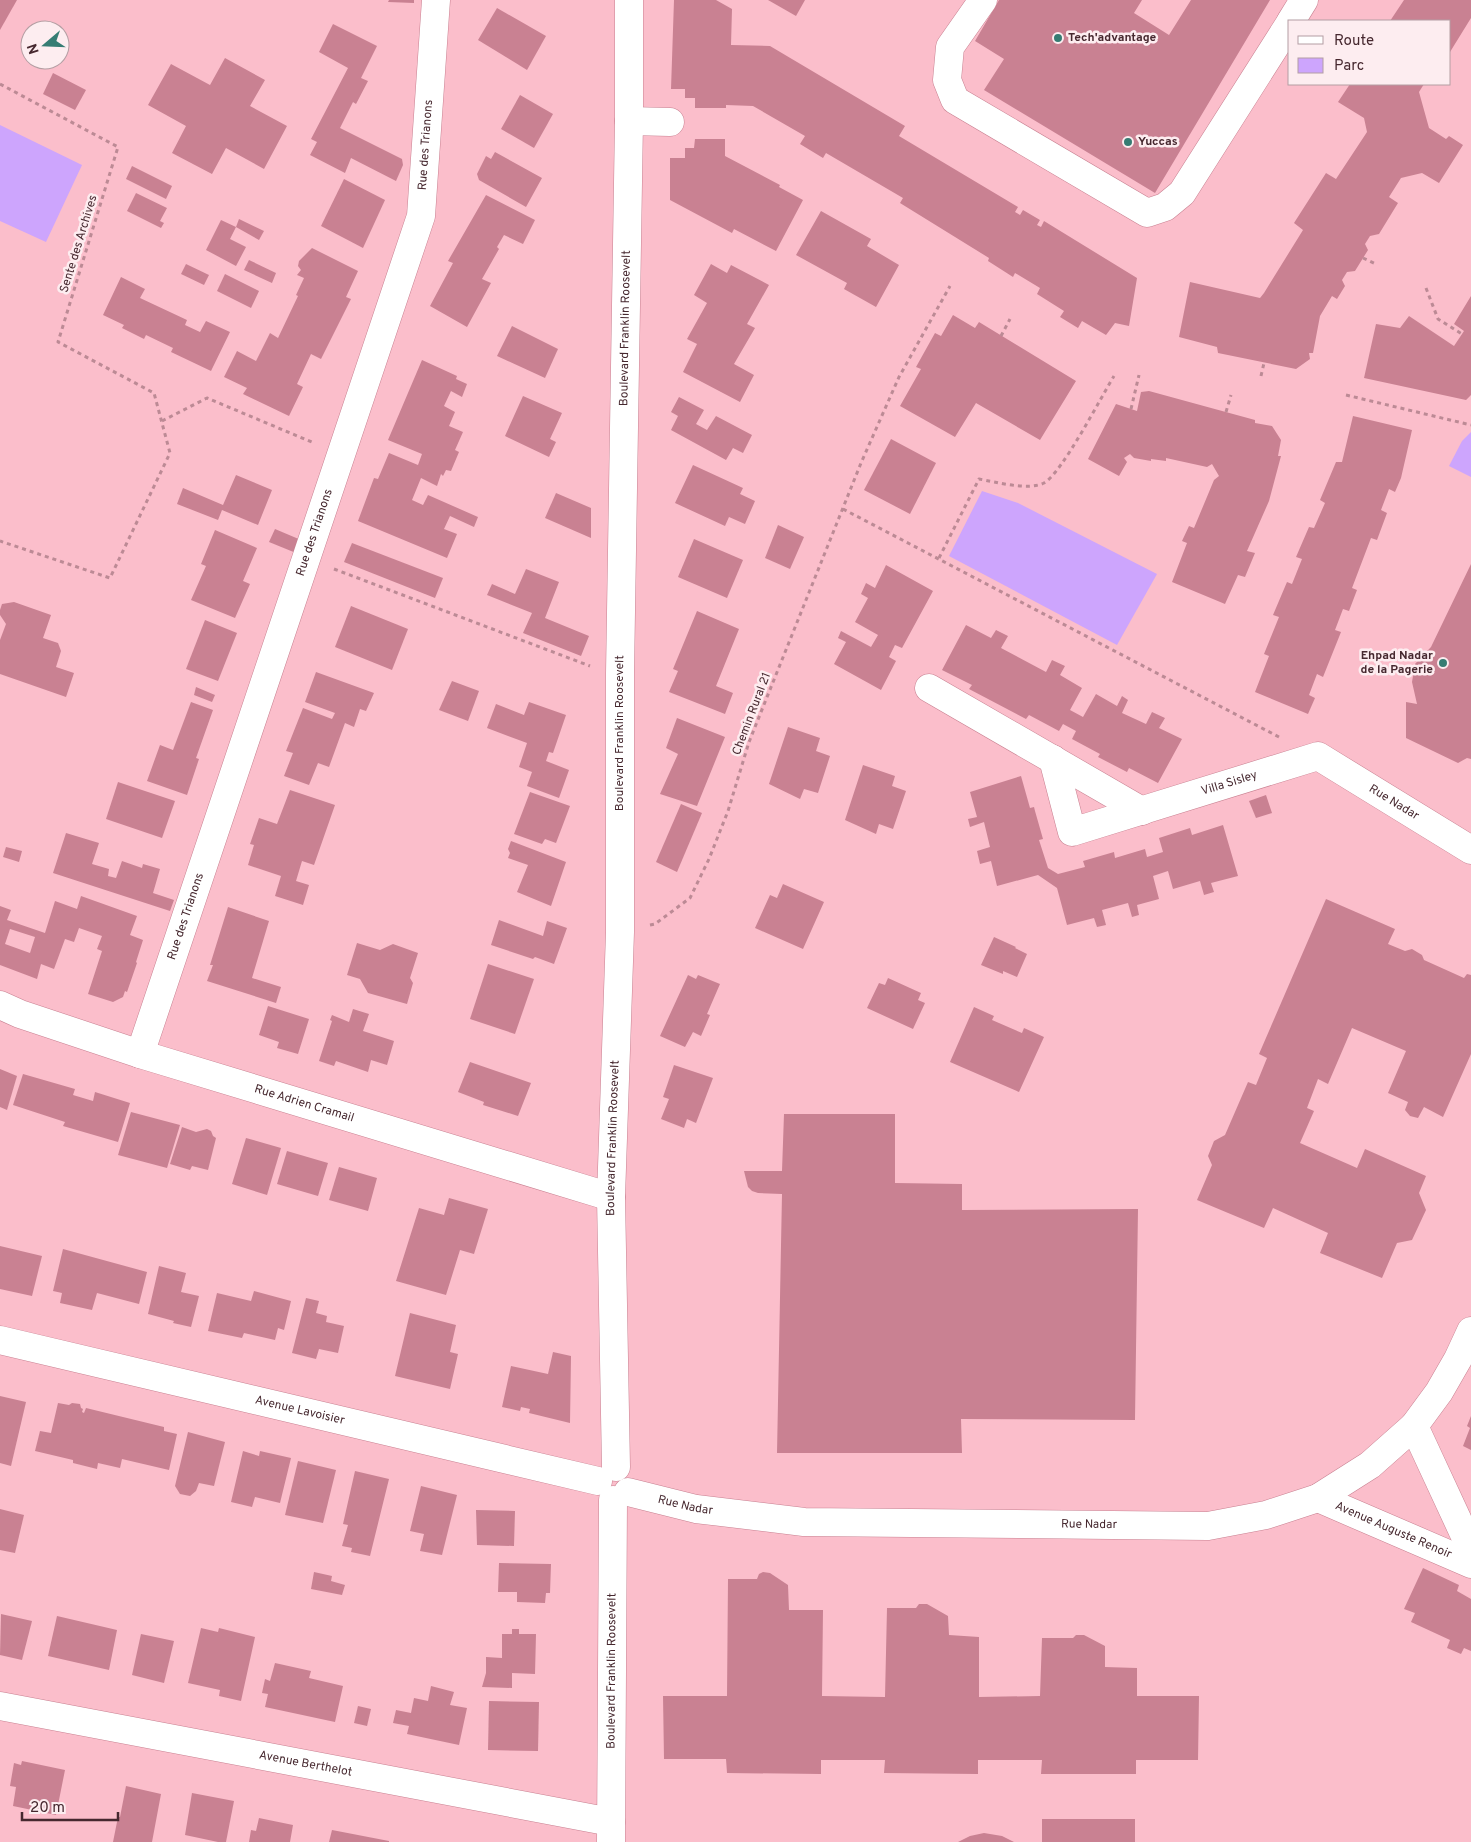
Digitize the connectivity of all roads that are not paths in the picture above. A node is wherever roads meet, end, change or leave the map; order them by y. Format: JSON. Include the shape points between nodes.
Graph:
{"nodes":[{"id":1,"x":436,"y":0,"type":"edge"},
{"id":2,"x":629,"y":0,"type":"edge"},
{"id":3,"x":983,"y":0,"type":"edge"},
{"id":4,"x":1304,"y":0,"type":"edge"},
{"id":5,"x":1291,"y":20,"type":"edge"},
{"id":6,"x":1288,"y":25,"type":"edge"},
{"id":7,"x":629,"y":121,"type":"junction"},
{"id":8,"x":670,"y":122,"type":"dead end"},
{"id":9,"x":929,"y":688,"type":"dead end"},
{"id":10,"x":1318,"y":756,"type":"joint"},
{"id":11,"x":1053,"y":759,"type":"junction"},
{"id":12,"x":1142,"y":810,"type":"junction"},
{"id":13,"x":1471,"y":850,"type":"edge"},
{"id":14,"x":0,"y":1005,"type":"edge"},
{"id":15,"x":140,"y":1054,"type":"junction"},
{"id":16,"x":611,"y":1197,"type":"junction"},
{"id":17,"x":1471,"y":1331,"type":"edge"},
{"id":18,"x":0,"y":1340,"type":"edge"},
{"id":19,"x":1414,"y":1426,"type":"junction"},
{"id":20,"x":614,"y":1485,"type":"junction"},
{"id":21,"x":1318,"y":1498,"type":"junction"},
{"id":22,"x":1471,"y":1549,"type":"edge"},
{"id":23,"x":1471,"y":1564,"type":"edge"},
{"id":24,"x":0,"y":1706,"type":"edge"},
{"id":25,"x":611,"y":1832,"type":"edge"}],
"edges":[{"from":1,"to":15,"type":"street","name":"Rue des Trianons","via":[[422,216]]},
{"from":2,"to":7,"type":"street","name":"Boulevard Franklin Roosevelt"},
{"from":3,"to":6,"type":"street","via":[[950,46],[946,80],[955,100],[1147,213],[1165,207],[1182,193]]},
{"from":4,"to":5,"type":"street"},
{"from":7,"to":8,"type":"street"},
{"from":7,"to":16,"type":"street","name":"Boulevard Franklin Roosevelt","via":[[620,673],[620,932]]},
{"from":9,"to":11,"type":"street"},
{"from":10,"to":12,"type":"street","name":"Villa Sisley"},
{"from":10,"to":13,"type":"street","name":"Rue Nadar"},
{"from":11,"to":12,"type":"street"},
{"from":11,"to":12,"type":"street","name":"Villa Sisley","via":[[1072,832]]},
{"from":14,"to":15,"type":"street","name":"Rue Adrien Cramail"},
{"from":15,"to":16,"type":"street","name":"Rue Adrien Cramail"},
{"from":16,"to":20,"type":"street","name":"Boulevard Franklin Roosevelt"},
{"from":17,"to":19,"type":"street","name":"Rue Nadar","via":[[1439,1392]]},
{"from":18,"to":20,"type":"street","name":"Avenue Lavoisier"},
{"from":19,"to":21,"type":"street","name":"Rue Nadar","via":[[1370,1465]]},
{"from":19,"to":22,"type":"street","name":"Avenue Auguste Renoir"},
{"from":20,"to":21,"type":"street","name":"Rue Nadar","via":[[696,1509],[804,1522],[1208,1526],[1266,1515]]},
{"from":20,"to":25,"type":"street","name":"Boulevard Franklin Roosevelt"},
{"from":21,"to":23,"type":"street","name":"Avenue Auguste Renoir"},
{"from":24,"to":25,"type":"street","name":"Avenue Berthelot"}]}
